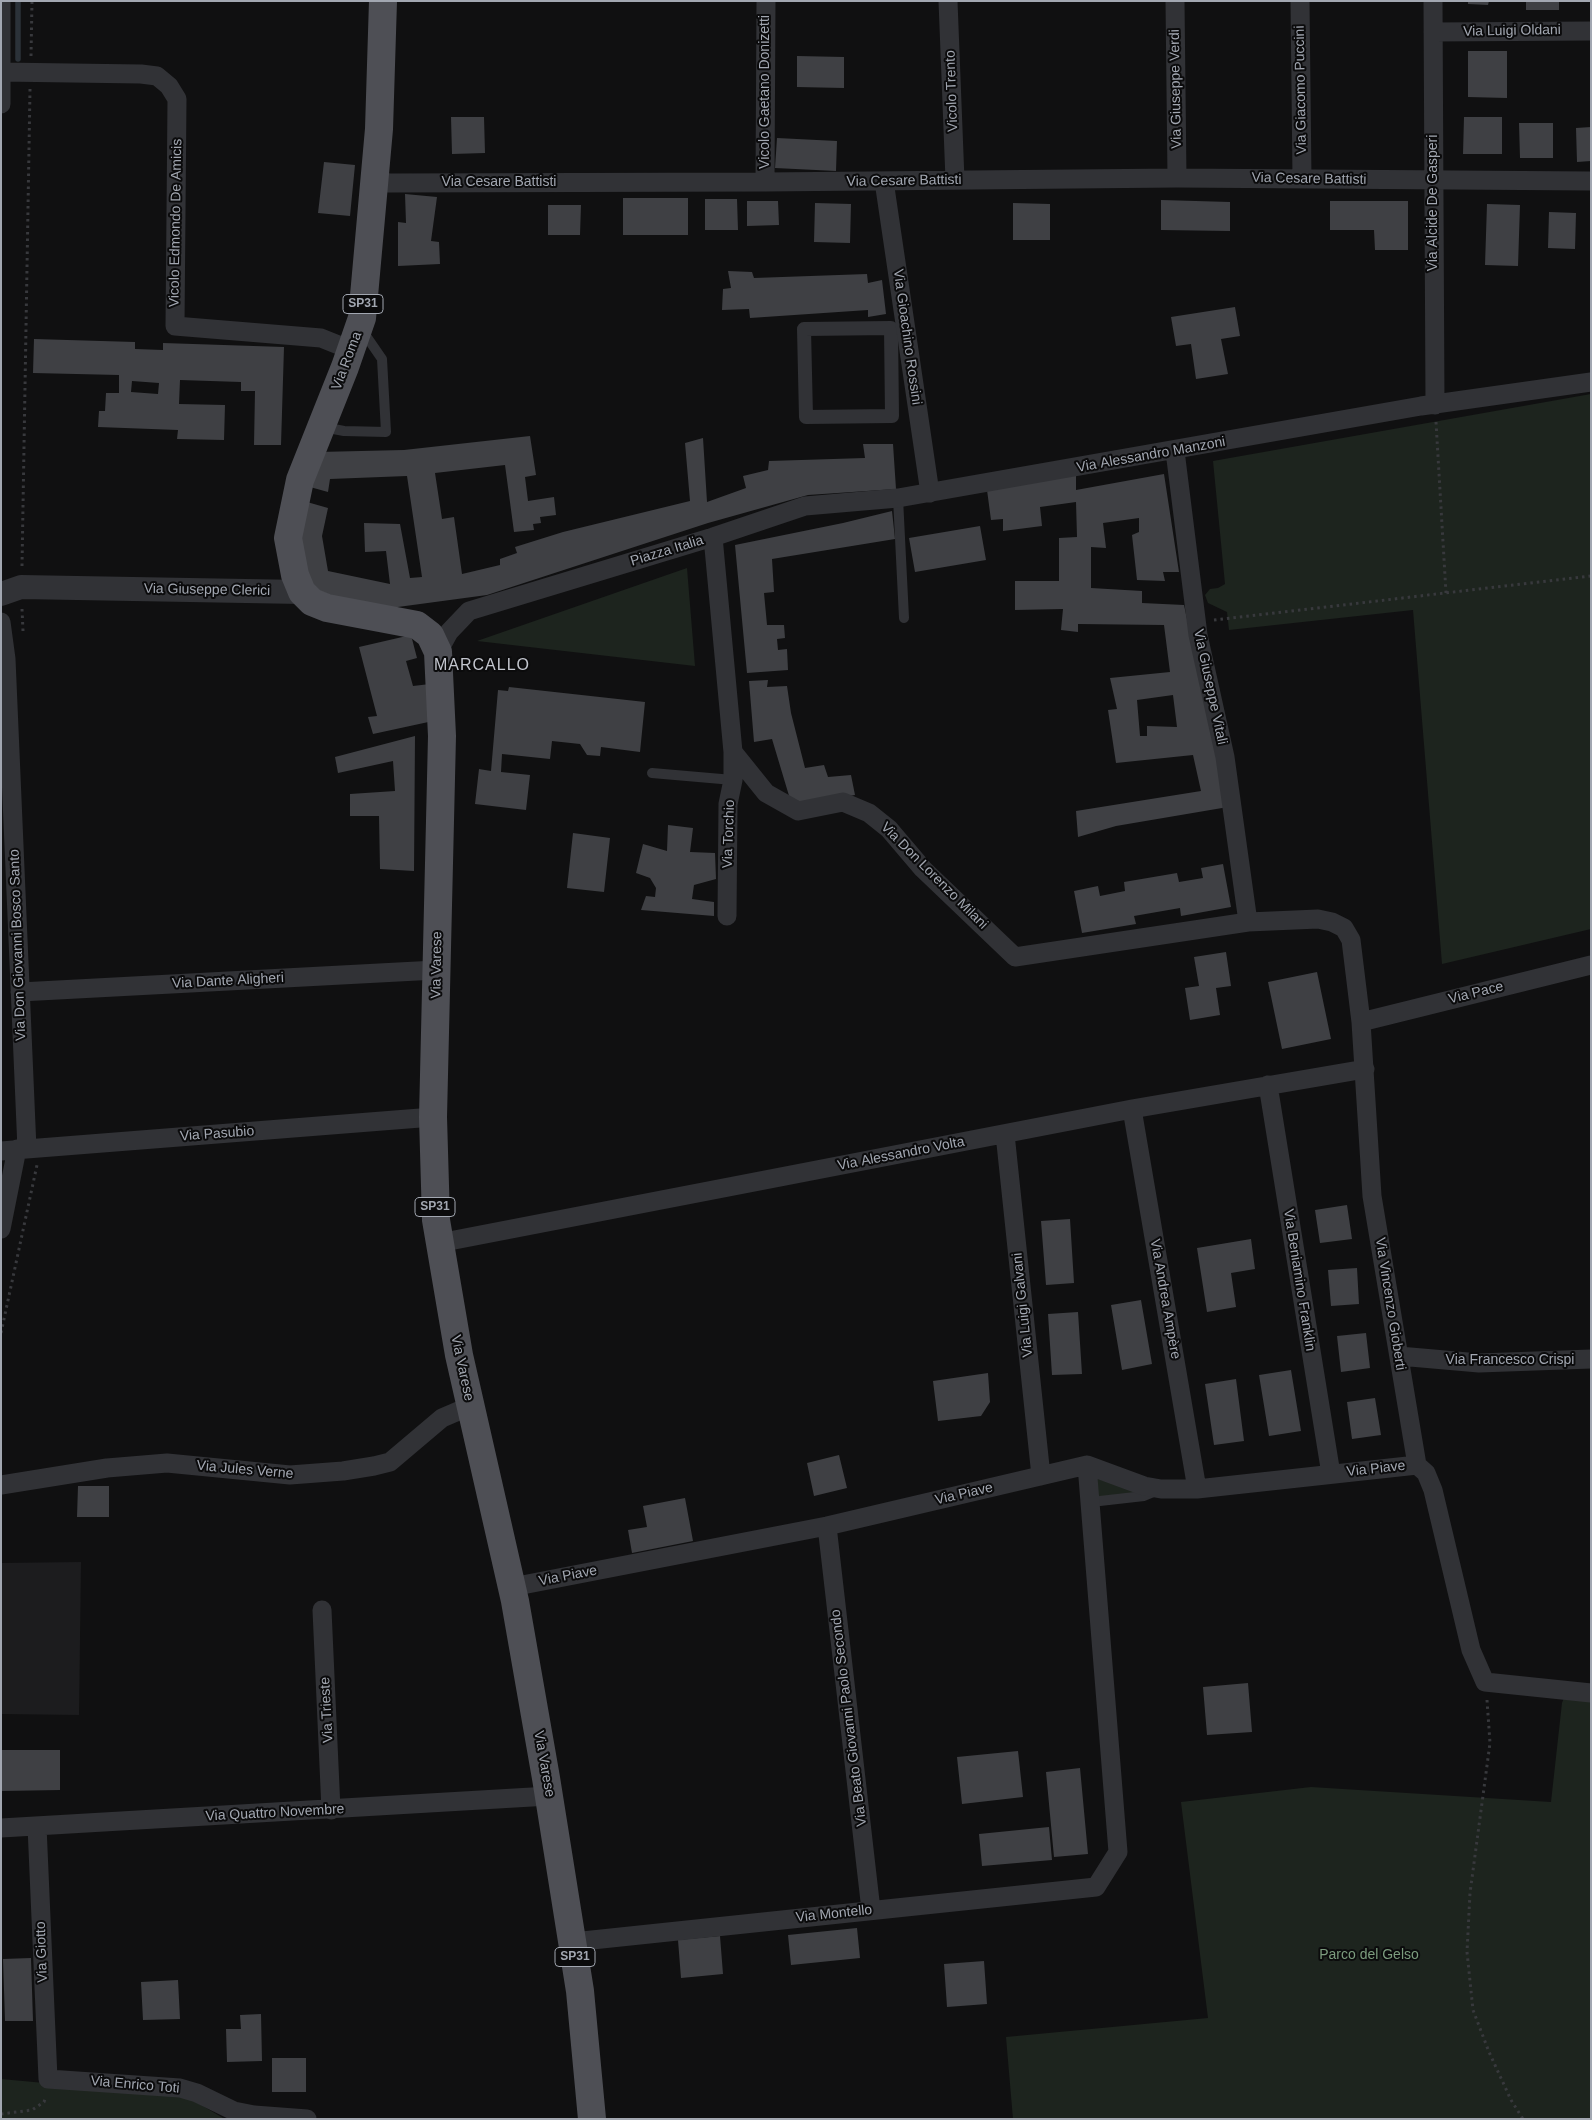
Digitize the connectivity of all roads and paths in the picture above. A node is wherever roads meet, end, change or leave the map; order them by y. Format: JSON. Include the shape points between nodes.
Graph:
{"nodes":[{"id":1,"x":1,"y":1,"type":"edge"},
{"id":2,"x":32,"y":1,"type":"edge"},
{"id":3,"x":383,"y":1,"type":"edge"},
{"id":4,"x":766,"y":1,"type":"edge"},
{"id":5,"x":948,"y":1,"type":"edge"},
{"id":6,"x":1175,"y":1,"type":"edge"},
{"id":7,"x":1300,"y":1,"type":"edge"},
{"id":8,"x":1433,"y":1,"type":"edge"},
{"id":9,"x":1591,"y":31,"type":"edge"},
{"id":10,"x":1433,"y":32,"type":"junction"},
{"id":11,"x":2,"y":72,"type":"edge"},
{"id":12,"x":30,"y":72,"type":"junction"},
{"id":13,"x":1,"y":104,"type":"edge"},
{"id":14,"x":1177,"y":178,"type":"junction"},
{"id":15,"x":1302,"y":179,"type":"junction"},
{"id":16,"x":956,"y":180,"type":"junction"},
{"id":17,"x":376,"y":181,"type":"junction"},
{"id":18,"x":884,"y":181,"type":"junction"},
{"id":19,"x":1432,"y":181,"type":"junction"},
{"id":20,"x":1591,"y":181,"type":"edge"},
{"id":21,"x":765,"y":182,"type":"junction"},
{"id":22,"x":891,"y":328,"type":"joint"},
{"id":23,"x":356,"y":338,"type":"junction"},
{"id":24,"x":1591,"y":382,"type":"edge"},
{"id":25,"x":1428,"y":406,"type":"junction"},
{"id":26,"x":322,"y":427,"type":"junction"},
{"id":27,"x":1174,"y":451,"type":"junction"},
{"id":28,"x":930,"y":493,"type":"junction"},
{"id":29,"x":898,"y":498,"type":"junction"},
{"id":30,"x":713,"y":537,"type":"junction"},
{"id":31,"x":1591,"y":576,"type":"edge"},
{"id":32,"x":11,"y":590,"type":"edge"},
{"id":33,"x":302,"y":592,"type":"junction"},
{"id":34,"x":1446,"y":593,"type":"junction"},
{"id":35,"x":904,"y":618,"type":"dead end"},
{"id":36,"x":1,"y":622,"type":"edge"},
{"id":37,"x":1197,"y":628,"type":"junction"},
{"id":38,"x":23,"y":632,"type":"dead end"},
{"id":39,"x":438,"y":652,"type":"junction"},
{"id":40,"x":733,"y":752,"type":"junction"},
{"id":41,"x":652,"y":773,"type":"dead end"},
{"id":42,"x":733,"y":780,"type":"junction"},
{"id":43,"x":727,"y":916,"type":"dead end"},
{"id":44,"x":1248,"y":922,"type":"junction"},
{"id":45,"x":1332,"y":922,"type":"joint"},
{"id":46,"x":1591,"y":965,"type":"edge"},
{"id":47,"x":436,"y":970,"type":"junction"},
{"id":48,"x":20,"y":992,"type":"junction"},
{"id":49,"x":1362,"y":1022,"type":"junction"},
{"id":50,"x":1365,"y":1069,"type":"junction"},
{"id":51,"x":1268,"y":1085,"type":"junction"},
{"id":52,"x":1132,"y":1109,"type":"junction"},
{"id":53,"x":433,"y":1117,"type":"junction"},
{"id":54,"x":1005,"y":1134,"type":"junction"},
{"id":55,"x":22,"y":1149,"type":"edge"},
{"id":56,"x":1,"y":1229,"type":"edge"},
{"id":57,"x":439,"y":1243,"type":"junction"},
{"id":58,"x":1,"y":1334,"type":"edge"},
{"id":59,"x":1399,"y":1356,"type":"junction"},
{"id":60,"x":1591,"y":1359,"type":"edge"},
{"id":61,"x":470,"y":1406,"type":"junction"},
{"id":62,"x":1087,"y":1465,"type":"junction"},
{"id":63,"x":1417,"y":1465,"type":"junction"},
{"id":64,"x":1330,"y":1474,"type":"junction"},
{"id":65,"x":1040,"y":1476,"type":"junction"},
{"id":66,"x":1,"y":1485,"type":"edge"},
{"id":67,"x":1161,"y":1489,"type":"junction"},
{"id":68,"x":1197,"y":1489,"type":"junction"},
{"id":69,"x":1091,"y":1502,"type":"junction"},
{"id":70,"x":827,"y":1526,"type":"junction"},
{"id":71,"x":512,"y":1587,"type":"junction"},
{"id":72,"x":322,"y":1610,"type":"dead end"},
{"id":73,"x":1485,"y":1682,"type":"junction"},
{"id":74,"x":1591,"y":1693,"type":"edge"},
{"id":75,"x":549,"y":1796,"type":"junction"},
{"id":76,"x":331,"y":1810,"type":"junction"},
{"id":77,"x":36,"y":1826,"type":"junction"},
{"id":78,"x":1,"y":1828,"type":"edge"},
{"id":79,"x":872,"y":1910,"type":"junction"},
{"id":80,"x":572,"y":1942,"type":"junction"},
{"id":81,"x":48,"y":2078,"type":"junction"},
{"id":82,"x":1,"y":2114,"type":"edge"},
{"id":83,"x":307,"y":2119,"type":"edge"},
{"id":84,"x":592,"y":2119,"type":"edge"},
{"id":85,"x":1523,"y":2119,"type":"edge"}],
"edges":[{"from":1,"to":11,"type":"street"},
{"from":2,"to":12,"type":"path"},
{"from":3,"to":17,"type":"main road","name":"Via Roma","number":"SP31"},
{"from":4,"to":21,"type":"street","name":"Vicolo Gaetano Donizetti"},
{"from":5,"to":16,"type":"street","name":"Vicolo Trento"},
{"from":6,"to":14,"type":"street","name":"Via Giuseppe Verdi"},
{"from":7,"to":15,"type":"street","name":"Via Giacomo Puccini"},
{"from":8,"to":10,"type":"street","name":"Via Alcide De Gasperi"},
{"from":9,"to":10,"type":"street","name":"Via Luigi Oldani"},
{"from":10,"to":19,"type":"street","name":"Via Alcide De Gasperi"},
{"from":11,"to":12,"type":"street","name":"Vicolo Edmondo De Amicis"},
{"from":11,"to":13,"type":"street"},
{"from":12,"to":23,"type":"street","name":"Vicolo Edmondo De Amicis","via":[[157,76],[177,99],[174,326]]},
{"from":12,"to":32,"type":"path"},
{"from":14,"to":15,"type":"street","name":"Via Cesare Battisti"},
{"from":14,"to":16,"type":"street","name":"Via Cesare Battisti"},
{"from":15,"to":19,"type":"street","name":"Via Cesare Battisti"},
{"from":16,"to":18,"type":"street","name":"Via Cesare Battisti"},
{"from":17,"to":21,"type":"street","name":"Via Cesare Battisti"},
{"from":17,"to":23,"type":"main road","name":"Via Roma","number":"SP31"},
{"from":18,"to":21,"type":"street","name":"Via Cesare Battisti"},
{"from":18,"to":28,"type":"street","name":"Via Gioachino Rossini"},
{"from":19,"to":20,"type":"street","name":"Via Cesare Battisti"},
{"from":19,"to":25,"type":"street","name":"Via Alcide De Gasperi"},
{"from":22,"to":22,"type":"street","via":[[892,416],[806,418],[804,329]]},
{"from":23,"to":26,"type":"main road","name":"Via Roma","number":"SP31"},
{"from":23,"to":26,"type":"lane","via":[[382,359],[386,432]]},
{"from":24,"to":25,"type":"street","name":"Via Alessandro Manzoni"},
{"from":25,"to":27,"type":"street","name":"Via Alessandro Manzoni"},
{"from":25,"to":34,"type":"path","via":[[1424,421],[1436,420]]},
{"from":26,"to":33,"type":"main road","name":"Via Roma","number":"SP31","via":[[300,480],[288,538],[295,576]]},
{"from":27,"to":28,"type":"street","name":"Via Alessandro Manzoni"},
{"from":27,"to":37,"type":"street","name":"Via Giuseppe Vitali"},
{"from":28,"to":29,"type":"street","name":"Via Alessandro Manzoni"},
{"from":29,"to":30,"type":"street","name":"Via Alessandro Manzoni","via":[[805,506]]},
{"from":29,"to":35,"type":"lane"},
{"from":30,"to":39,"type":"street","name":"Piazza Italia","via":[[469,611],[449,632]]},
{"from":30,"to":40,"type":"street","name":"Piazza Italia"},
{"from":31,"to":34,"type":"path"},
{"from":32,"to":33,"type":"street","name":"Via Giuseppe Clerici"},
{"from":32,"to":38,"type":"path"},
{"from":33,"to":39,"type":"main road","name":"Via Varese","number":"SP31","via":[[312,602],[327,608],[417,625],[430,635]]},
{"from":34,"to":37,"type":"path"},
{"from":36,"to":48,"type":"street","name":"Via Don Giovanni Bosco Santo","via":[[6,659]]},
{"from":37,"to":44,"type":"street","name":"Via Giuseppe Vitali","via":[[1225,756]]},
{"from":39,"to":47,"type":"main road","name":"Via Varese","number":"SP31","via":[[442,736]]},
{"from":40,"to":42,"type":"street","name":"Via Torchio"},
{"from":40,"to":44,"type":"street","name":"Via Don Lorenzo Milani","via":[[766,793],[798,811],[843,802],[869,813],[889,829],[923,869],[1015,957]]},
{"from":41,"to":42,"type":"lane"},
{"from":42,"to":43,"type":"street","name":"Via Torchio","via":[[728,804]]},
{"from":44,"to":45,"type":"street","name":"Via Don Lorenzo Milani","via":[[1302,918]]},
{"from":45,"to":49,"type":"street","name":"Via Vincenzo Gioberti","via":[[1344,928],[1351,940]]},
{"from":46,"to":49,"type":"street","name":"Via Pace"},
{"from":47,"to":48,"type":"street","name":"Via Dante Aligheri"},
{"from":47,"to":53,"type":"main road","name":"Via Varese","number":"SP31"},
{"from":48,"to":55,"type":"street","name":"Via Don Giovanni Bosco Santo"},
{"from":49,"to":50,"type":"street","name":"Via Vincenzo Gioberti"},
{"from":50,"to":51,"type":"street","name":"Via Alessandro Volta"},
{"from":50,"to":59,"type":"street","name":"Via Vincenzo Gioberti","via":[[1372,1196]]},
{"from":51,"to":52,"type":"street","name":"Via Alessandro Volta"},
{"from":51,"to":64,"type":"street","name":"Via Beniamino Franklin"},
{"from":52,"to":54,"type":"street","name":"Via Alessandro Volta"},
{"from":52,"to":68,"type":"street","name":"Via Andrea Ampère"},
{"from":53,"to":55,"type":"street","name":"Via Pasubio"},
{"from":53,"to":57,"type":"main road","name":"Via Varese","number":"SP31"},
{"from":54,"to":57,"type":"street","name":"Via Alessandro Volta"},
{"from":54,"to":65,"type":"street","name":"Via Luigi Galvani"},
{"from":55,"to":56,"type":"street","name":"Via Don Giovanni Bosco Santo"},
{"from":55,"to":58,"type":"path"},
{"from":57,"to":61,"type":"main road","name":"Via Varese","number":"SP31"},
{"from":59,"to":60,"type":"street","name":"Via Francesco Crispi","via":[[1479,1363]]},
{"from":59,"to":63,"type":"street","name":"Via Vincenzo Gioberti"},
{"from":61,"to":66,"type":"street","name":"Via Jules Verne","via":[[442,1418],[390,1462],[366,1467],[290,1475],[167,1463],[108,1468]]},
{"from":61,"to":71,"type":"main road","name":"Via Varese","number":"SP31"},
{"from":62,"to":65,"type":"street","name":"Via Piave"},
{"from":62,"to":67,"type":"street","name":"Via Piave"},
{"from":62,"to":69,"type":"street"},
{"from":63,"to":64,"type":"street","name":"Via Piave"},
{"from":63,"to":73,"type":"street","name":"Via Vincenzo Gioberti","via":[[1426,1473],[1433,1490],[1464,1629]]},
{"from":64,"to":68,"type":"street","name":"Via Piave"},
{"from":65,"to":70,"type":"street","name":"Via Piave"},
{"from":67,"to":68,"type":"street","name":"Via Piave"},
{"from":67,"to":69,"type":"lane","via":[[1144,1496]]},
{"from":69,"to":79,"type":"street","name":"Via Montello","via":[[1118,1852],[1096,1886]]},
{"from":70,"to":71,"type":"street","name":"Via Piave"},
{"from":70,"to":79,"type":"street","name":"Via Beato Giovanni Paolo Secondo"},
{"from":71,"to":75,"type":"main road","name":"Via Varese","number":"SP31"},
{"from":72,"to":76,"type":"street","name":"Via Trieste"},
{"from":73,"to":74,"type":"street"},
{"from":73,"to":85,"type":"path","via":[[1490,1743],[1470,1893],[1466,1952],[1473,2010],[1511,2100]]},
{"from":75,"to":76,"type":"street","name":"Via Quattro Novembre"},
{"from":75,"to":80,"type":"main road","name":"Via Varese","number":"SP31"},
{"from":76,"to":77,"type":"street","name":"Via Quattro Novembre"},
{"from":77,"to":78,"type":"street","name":"Via Quattro Novembre"},
{"from":77,"to":81,"type":"street","name":"Via Giotto"},
{"from":79,"to":80,"type":"street","name":"Via Montello"},
{"from":80,"to":84,"type":"main road","name":"Via Varese","number":"SP31"},
{"from":81,"to":82,"type":"path","via":[[44,2102],[32,2110]]},
{"from":81,"to":83,"type":"street","name":"Via Enrico Toti","via":[[180,2088],[234,2111]]}]}
